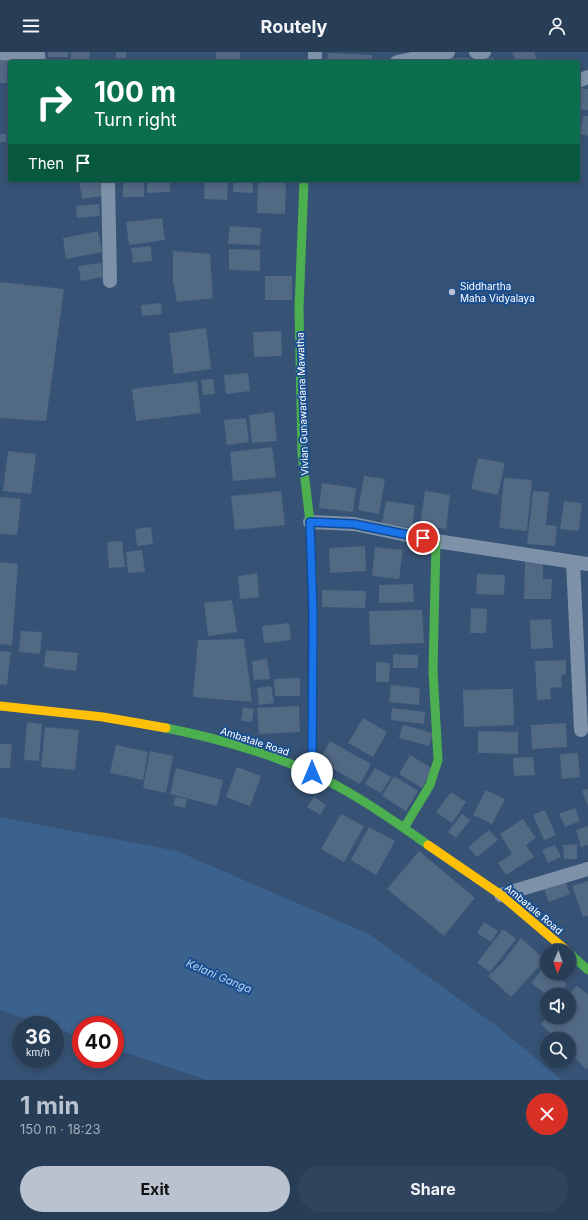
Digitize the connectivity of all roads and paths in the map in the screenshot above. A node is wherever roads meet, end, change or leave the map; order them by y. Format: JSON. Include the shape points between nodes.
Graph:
{"nodes":[{"id":1,"x":448,"y":52,"type":"edge"},
{"id":2,"x":476,"y":52,"type":"edge"},
{"id":3,"x":484,"y":52,"type":"edge"},
{"id":4,"x":0,"y":53,"type":"edge"},
{"id":5,"x":39,"y":56,"type":"edge"},
{"id":6,"x":407,"y":60,"type":"edge"},
{"id":7,"x":108,"y":182,"type":"edge"},
{"id":8,"x":304,"y":182,"type":"edge"},
{"id":9,"x":110,"y":281,"type":"dead end"},
{"id":10,"x":310,"y":522,"type":"junction"},
{"id":11,"x":436,"y":541,"type":"junction"},
{"id":12,"x":573,"y":562,"type":"junction"},
{"id":13,"x":588,"y":564,"type":"edge"},
{"id":14,"x":0,"y":706,"type":"edge"},
{"id":15,"x":581,"y":730,"type":"dead end"},
{"id":16,"x":312,"y":773,"type":"junction"},
{"id":17,"x":404,"y":828,"type":"junction"},
{"id":18,"x":588,"y":869,"type":"edge"},
{"id":19,"x":501,"y":895,"type":"junction"},
{"id":20,"x":558,"y":944,"type":"edge"},
{"id":21,"x":576,"y":959,"type":"edge"},
{"id":22,"x":588,"y":970,"type":"edge"}],
"edges":[{"from":1,"to":6,"type":"street"},
{"from":2,"to":3,"type":"street"},
{"from":4,"to":5,"type":"street"},
{"from":7,"to":9,"type":"street"},
{"from":8,"to":10,"type":"street","name":"Vivian Gunawardana Mawatha","via":[[299,317],[302,455]]},
{"from":10,"to":11,"type":"street","via":[[354,524]]},
{"from":10,"to":16,"type":"street","name":"Vivian Gunawardana Mawatha","via":[[313,613]]},
{"from":11,"to":12,"type":"street"},
{"from":11,"to":17,"type":"street","via":[[433,671],[438,760],[430,785]]},
{"from":12,"to":13,"type":"street"},
{"from":12,"to":15,"type":"street"},
{"from":14,"to":16,"type":"street","name":"Ambatale Road","via":[[104,717],[183,732],[246,748]]},
{"from":16,"to":17,"type":"street","name":"Ambatale Road","via":[[350,793]]},
{"from":17,"to":19,"type":"street","name":"Ambatale Road"},
{"from":18,"to":19,"type":"street"},
{"from":19,"to":20,"type":"street","name":"Ambatale Road"},
{"from":21,"to":22,"type":"street"}]}
